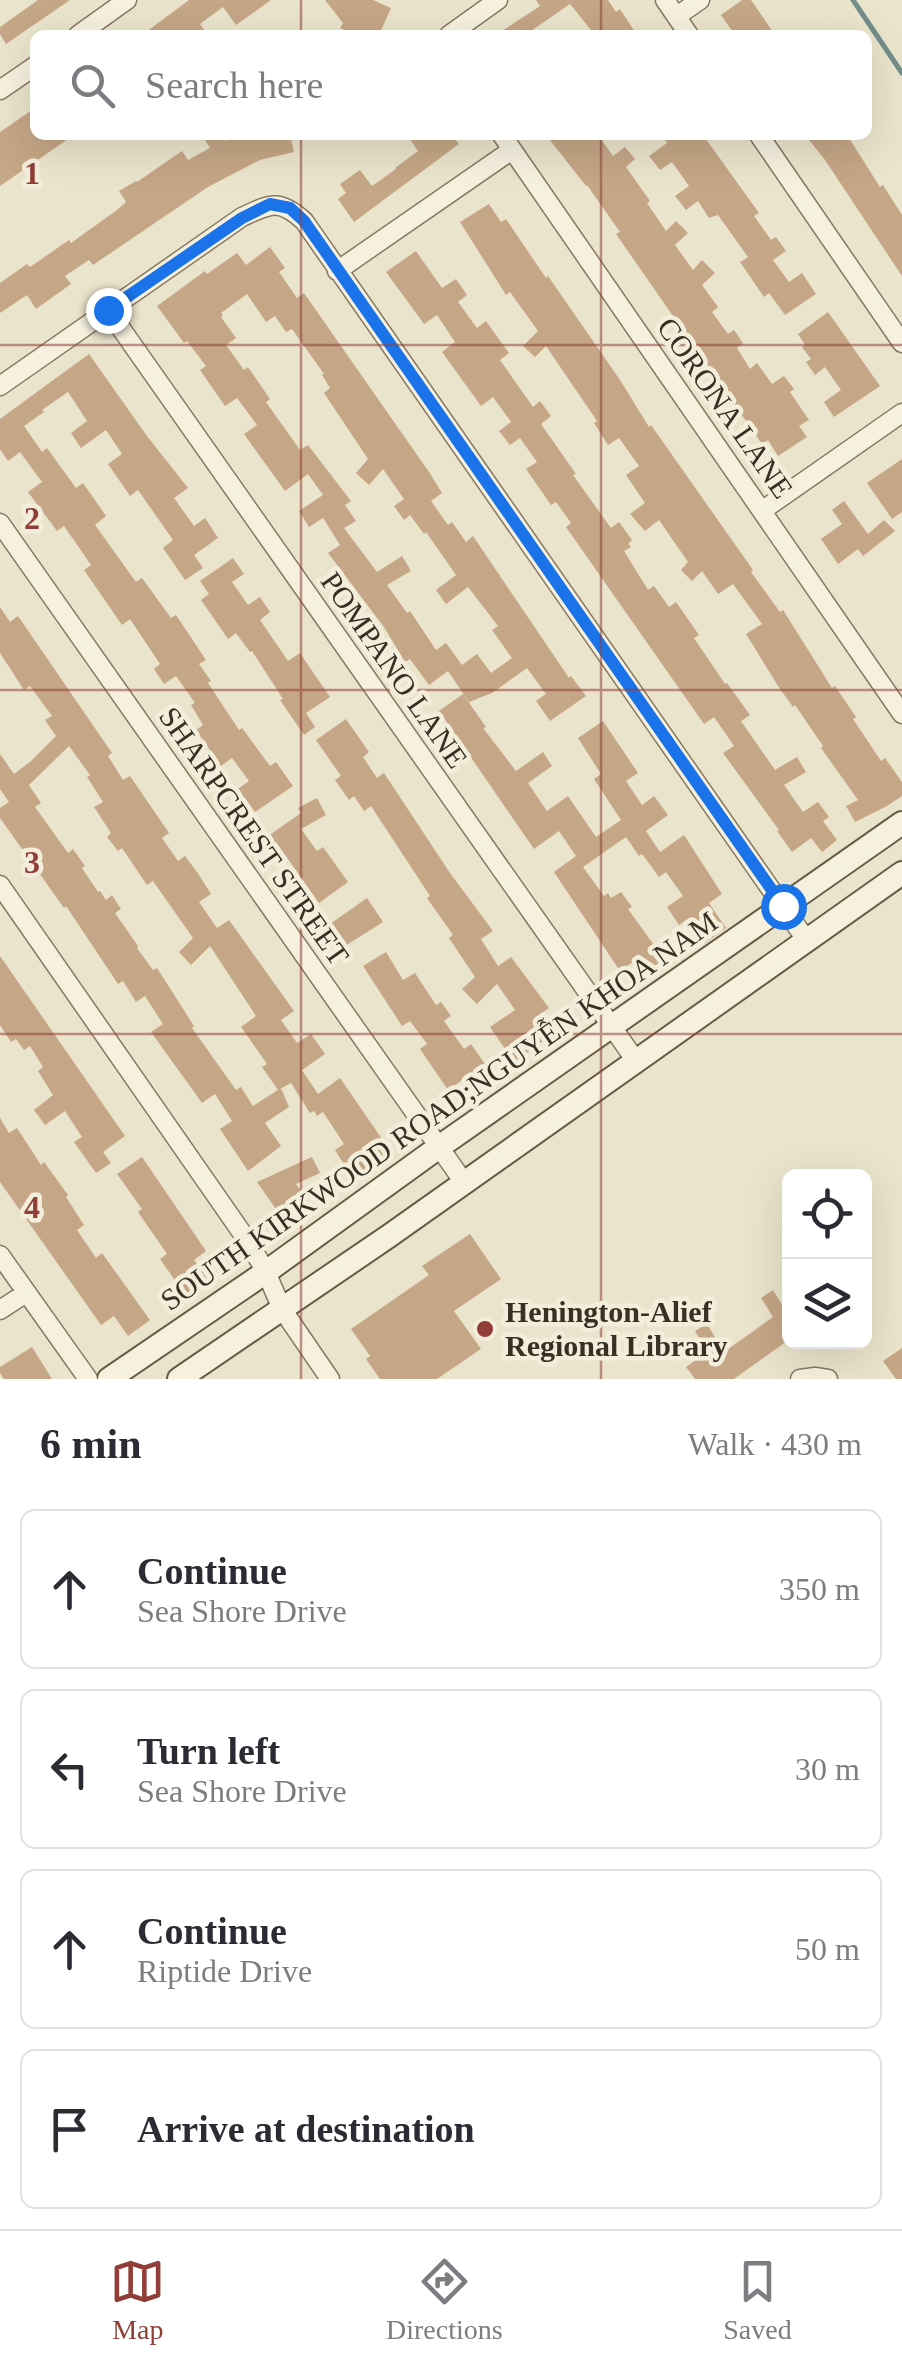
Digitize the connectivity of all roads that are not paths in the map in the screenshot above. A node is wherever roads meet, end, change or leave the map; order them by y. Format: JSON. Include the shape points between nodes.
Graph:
{"nodes":[{"id":1,"x":127,"y":0,"type":"edge"},
{"id":2,"x":498,"y":0,"type":"edge"},
{"id":3,"x":665,"y":0,"type":"edge"},
{"id":4,"x":700,"y":0,"type":"edge"},
{"id":5,"x":676,"y":16,"type":"junction"},
{"id":6,"x":85,"y":30,"type":"edge"},
{"id":7,"x":456,"y":30,"type":"edge"},
{"id":8,"x":686,"y":30,"type":"edge"},
{"id":9,"x":30,"y":69,"type":"edge"},
{"id":10,"x":0,"y":90,"type":"edge"},
{"id":11,"x":761,"y":140,"type":"edge"},
{"id":12,"x":507,"y":142,"type":"edge"},
{"id":13,"x":337,"y":271,"type":"junction"},
{"id":14,"x":108,"y":310,"type":"junction"},
{"id":15,"x":902,"y":343,"type":"edge"},
{"id":16,"x":0,"y":386,"type":"edge"},
{"id":17,"x":902,"y":412,"type":"edge"},
{"id":18,"x":763,"y":510,"type":"junction"},
{"id":19,"x":0,"y":523,"type":"edge"},
{"id":20,"x":902,"y":714,"type":"edge"},
{"id":21,"x":902,"y":823,"type":"edge"},
{"id":22,"x":902,"y":873,"type":"edge"},
{"id":23,"x":0,"y":885,"type":"edge"},
{"id":24,"x":783,"y":906,"type":"junction"},
{"id":25,"x":808,"y":940,"type":"junction"},
{"id":26,"x":612,"y":1028,"type":"junction"},
{"id":27,"x":636,"y":1062,"type":"junction"},
{"id":28,"x":439,"y":1147,"type":"junction"},
{"id":29,"x":463,"y":1181,"type":"junction"},
{"id":30,"x":0,"y":1255,"type":"edge"},
{"id":31,"x":266,"y":1272,"type":"junction"},
{"id":32,"x":26,"y":1293,"type":"junction"},
{"id":33,"x":282,"y":1309,"type":"junction"},
{"id":34,"x":0,"y":1310,"type":"edge"},
{"id":35,"x":88,"y":1379,"type":"edge"},
{"id":36,"x":109,"y":1379,"type":"edge"},
{"id":37,"x":180,"y":1379,"type":"edge"},
{"id":38,"x":330,"y":1379,"type":"edge"}],
"edges":[{"from":1,"to":6,"type":"street"},
{"from":2,"to":7,"type":"street"},
{"from":3,"to":5,"type":"street"},
{"from":4,"to":5,"type":"street"},
{"from":5,"to":8,"type":"street"},
{"from":9,"to":10,"type":"street"},
{"from":11,"to":15,"type":"street"},
{"from":12,"to":13,"type":"street"},
{"from":12,"to":18,"type":"street","name":"CORONA LANE"},
{"from":13,"to":14,"type":"street","via":[[304,221],[290,208],[270,204]]},
{"from":13,"to":24,"type":"street"},
{"from":14,"to":16,"type":"street"},
{"from":14,"to":26,"type":"street","name":"POMPANO LANE"},
{"from":17,"to":18,"type":"street"},
{"from":18,"to":20,"type":"street","name":"CORONA LANE"},
{"from":19,"to":28,"type":"street","name":"SHARPCREST STREET"},
{"from":21,"to":24,"type":"main road","name":"SOUTH KIRKWOOD ROAD;NGUYỄN KHOA NAM"},
{"from":22,"to":25,"type":"main road"},
{"from":23,"to":31,"type":"street"},
{"from":24,"to":25,"type":"street"},
{"from":24,"to":26,"type":"main road","name":"SOUTH KIRKWOOD ROAD;NGUYỄN KHOA NAM"},
{"from":25,"to":27,"type":"main road"},
{"from":26,"to":27,"type":"street","name":"POMPANO LANE"},
{"from":26,"to":28,"type":"main road","name":"SOUTH KIRKWOOD ROAD;NGUYỄN KHOA NAM"},
{"from":27,"to":29,"type":"main road"},
{"from":28,"to":29,"type":"street","name":"SHARPCREST STREET"},
{"from":28,"to":31,"type":"main road","name":"SOUTH KIRKWOOD ROAD;NGUYỄN KHOA NAM"},
{"from":29,"to":33,"type":"main road"},
{"from":30,"to":32,"type":"street"},
{"from":31,"to":33,"type":"street"},
{"from":31,"to":36,"type":"main road","name":"SOUTH KIRKWOOD ROAD;NGUYỄN KHOA NAM"},
{"from":32,"to":34,"type":"street"},
{"from":32,"to":35,"type":"street"},
{"from":33,"to":37,"type":"main road"},
{"from":33,"to":38,"type":"street"}]}
